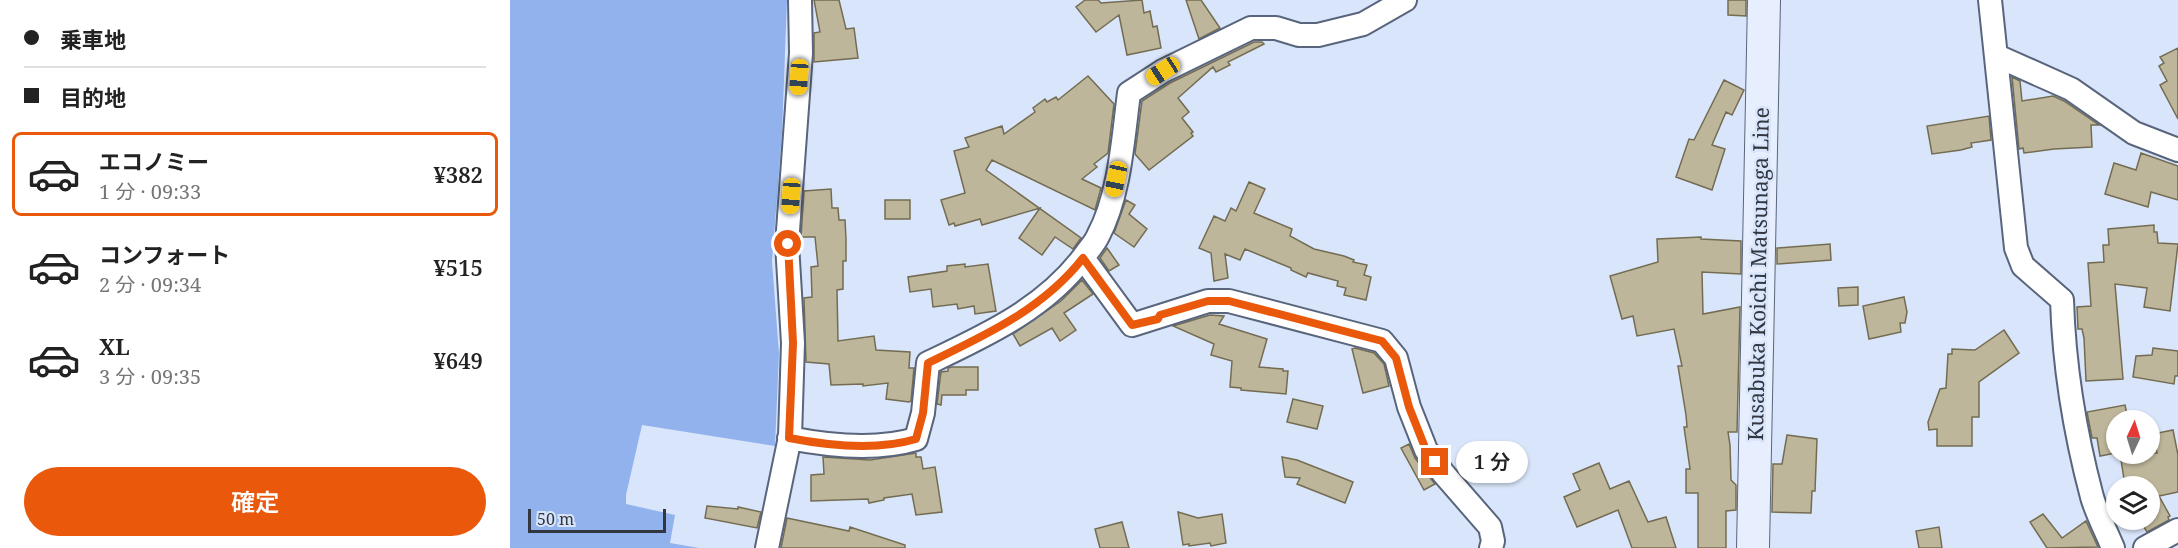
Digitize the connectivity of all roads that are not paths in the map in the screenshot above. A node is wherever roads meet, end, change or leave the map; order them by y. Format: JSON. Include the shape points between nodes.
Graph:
{"nodes":[{"id":1,"x":800,"y":0,"type":"edge"},
{"id":2,"x":1405,"y":0,"type":"edge"},
{"id":3,"x":1764,"y":0,"type":"edge"},
{"id":4,"x":1990,"y":0,"type":"edge"},
{"id":5,"x":1997,"y":56,"type":"junction"},
{"id":6,"x":2178,"y":150,"type":"edge"},
{"id":7,"x":1083,"y":258,"type":"junction"},
{"id":8,"x":789,"y":438,"type":"junction"},
{"id":9,"x":2178,"y":530,"type":"edge"},
{"id":10,"x":767,"y":548,"type":"edge"},
{"id":11,"x":1491,"y":548,"type":"edge"},
{"id":12,"x":1754,"y":548,"type":"edge"},
{"id":13,"x":2113,"y":548,"type":"edge"},
{"id":14,"x":2145,"y":548,"type":"edge"}],
"edges":[{"from":1,"to":8,"type":"street","via":[[801,53],[788,244],[793,343]]},
{"from":2,"to":7,"type":"street","via":[[1363,24],[1318,35],[1251,28],[1163,71],[1129,93],[1111,202],[1098,236]]},
{"from":3,"to":12,"type":"main road","name":"Kusabuka Koichi Matsunaga Line"},
{"from":4,"to":5,"type":"street"},
{"from":5,"to":6,"type":"street","via":[[2071,89],[2134,133]]},
{"from":5,"to":13,"type":"street","via":[[2016,248],[2023,266],[2062,300],[2074,416],[2093,498]]},
{"from":7,"to":8,"type":"street","via":[[1036,305],[991,333],[928,363],[916,439],[846,446]]},
{"from":7,"to":11,"type":"street","via":[[1132,325],[1208,301],[1229,301],[1382,341],[1396,358],[1426,450],[1490,527]]},
{"from":8,"to":10,"type":"street"},
{"from":9,"to":14,"type":"street"}]}
